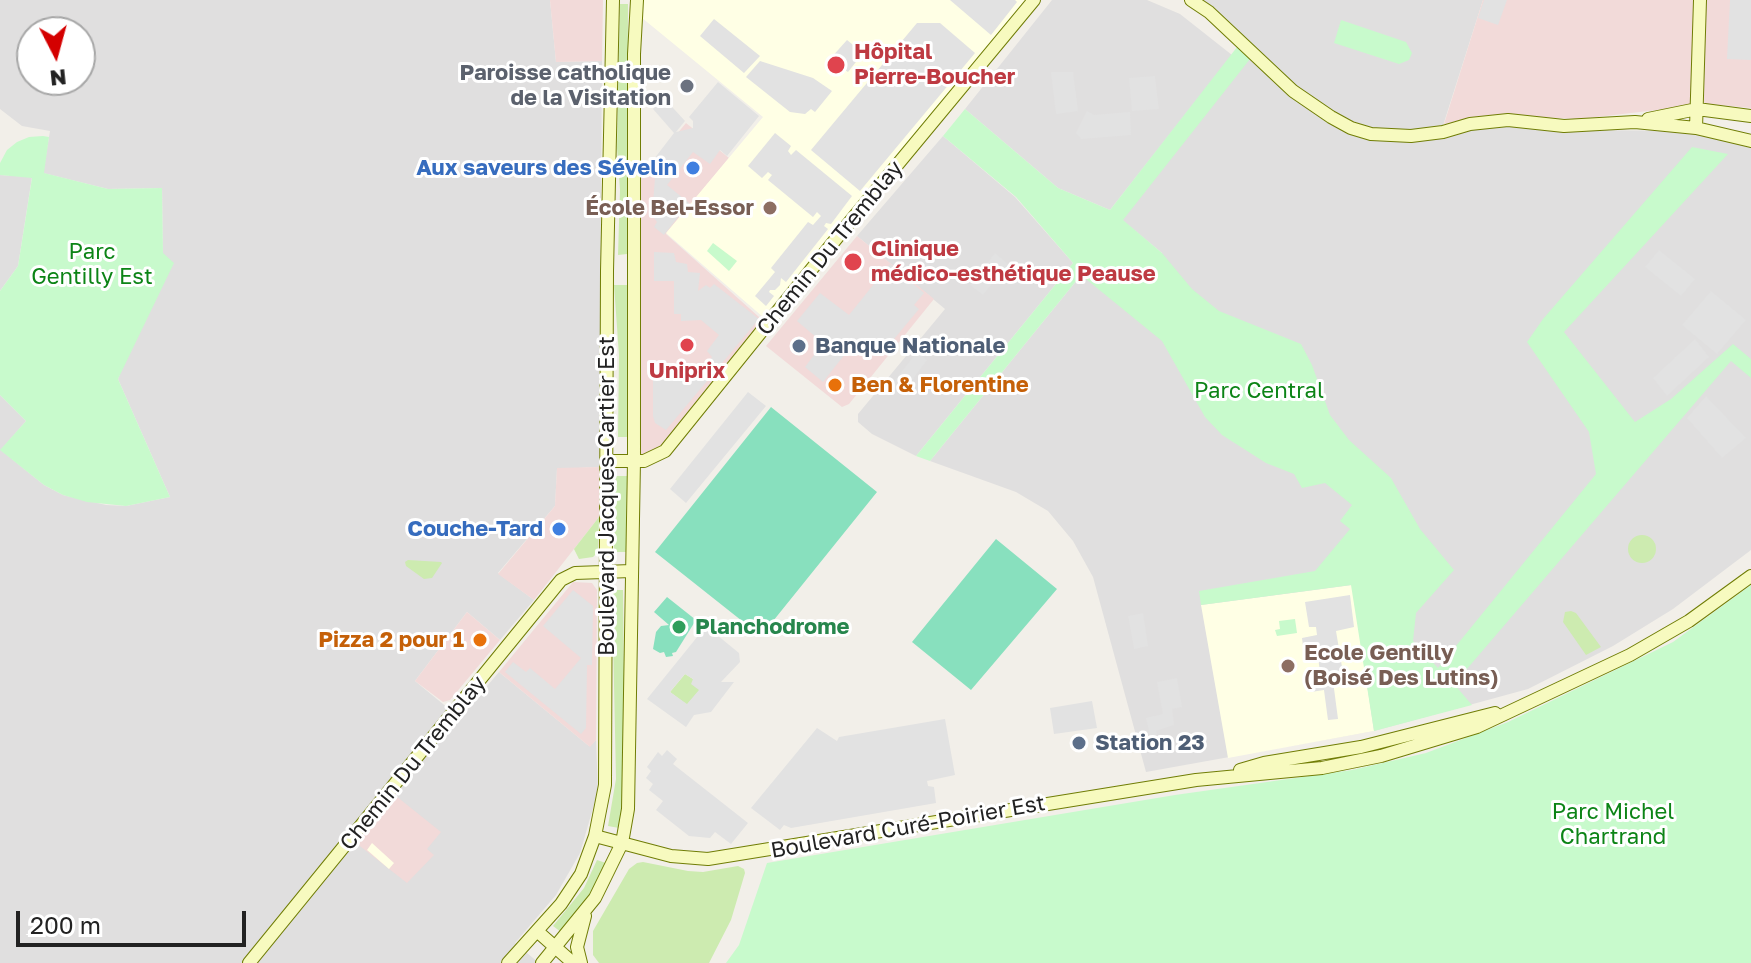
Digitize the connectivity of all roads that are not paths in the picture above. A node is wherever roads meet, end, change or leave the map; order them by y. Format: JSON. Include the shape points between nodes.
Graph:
{"nodes":[{"id":1,"x":613,"y":0,"type":"edge"},
{"id":2,"x":637,"y":0,"type":"edge"},
{"id":3,"x":1034,"y":0,"type":"edge"},
{"id":4,"x":1191,"y":0,"type":"edge"},
{"id":5,"x":1700,"y":0,"type":"edge"},
{"id":6,"x":1697,"y":109,"type":"junction"},
{"id":7,"x":1751,"y":116,"type":"edge"},
{"id":8,"x":1635,"y":122,"type":"junction"},
{"id":9,"x":1696,"y":128,"type":"junction"},
{"id":10,"x":1751,"y":141,"type":"edge"},
{"id":11,"x":608,"y":461,"type":"junction"},
{"id":12,"x":634,"y":461,"type":"junction"},
{"id":13,"x":631,"y":571,"type":"junction"},
{"id":14,"x":607,"y":572,"type":"junction"},
{"id":15,"x":1751,"y":576,"type":"edge"},
{"id":16,"x":595,"y":836,"type":"junction"},
{"id":17,"x":622,"y":843,"type":"junction"},
{"id":18,"x":589,"y":906,"type":"junction"},
{"id":19,"x":537,"y":931,"type":"junction"},
{"id":20,"x":525,"y":944,"type":"junction"},
{"id":21,"x":555,"y":947,"type":"junction"},
{"id":22,"x":543,"y":962,"type":"edge"},
{"id":23,"x":249,"y":963,"type":"edge"},
{"id":24,"x":508,"y":963,"type":"edge"},
{"id":25,"x":573,"y":963,"type":"edge"},
{"id":26,"x":581,"y":963,"type":"edge"}],
"edges":[{"from":1,"to":11,"type":"main road","name":"Boulevard Jacques-Cartier Est"},
{"from":2,"to":12,"type":"main road","name":"Boulevard Jacques-Cartier Est"},
{"from":3,"to":12,"type":"main road","name":"Chemin Du Tremblay","via":[[665,451]]},
{"from":4,"to":8,"type":"main road","via":[[1293,91],[1371,134],[1411,136],[1508,120],[1564,126]]},
{"from":5,"to":6,"type":"main road"},
{"from":6,"to":7,"type":"main road"},
{"from":6,"to":8,"type":"main road"},
{"from":6,"to":9,"type":"main road"},
{"from":8,"to":9,"type":"main road"},
{"from":9,"to":10,"type":"main road"},
{"from":11,"to":12,"type":"main road","name":"Chemin Du Tremblay"},
{"from":11,"to":14,"type":"main road","name":"Boulevard Jacques-Cartier Est"},
{"from":12,"to":13,"type":"main road","name":"Boulevard Jacques-Cartier Est"},
{"from":13,"to":14,"type":"main road","name":"Chemin Du Tremblay"},
{"from":13,"to":17,"type":"main road","name":"Boulevard Jacques-Cartier Est","via":[[630,767]]},
{"from":14,"to":16,"type":"main road","name":"Boulevard Jacques-Cartier Est","via":[[605,785]]},
{"from":14,"to":23,"type":"main road","name":"Chemin Du Tremblay","via":[[575,573],[561,580]]},
{"from":15,"to":17,"type":"main road","name":"Boulevard Curé-Poirier Est","via":[[1630,655],[1441,740],[1270,773],[1222,776],[708,859]]},
{"from":16,"to":17,"type":"main road","name":"Boulevard Curé-Poirier Est"},
{"from":16,"to":19,"type":"main road","name":"Boulevard Jacques-Cartier Est","via":[[581,874]]},
{"from":17,"to":18,"type":"main road","name":"Boulevard Jacques-Cartier Est"},
{"from":18,"to":21,"type":"main road","name":"Boulevard Jacques-Cartier Est"},
{"from":18,"to":26,"type":"main road","via":[[577,947]]},
{"from":19,"to":20,"type":"main road","name":"Boulevard Jacques-Cartier Est"},
{"from":19,"to":21,"type":"main road"},
{"from":20,"to":22,"type":"main road"},
{"from":20,"to":24,"type":"main road","name":"Boulevard Jacques-Cartier Est"},
{"from":21,"to":22,"type":"main road","name":"Boulevard Jacques-Cartier Est"},
{"from":21,"to":25,"type":"main road"}]}
